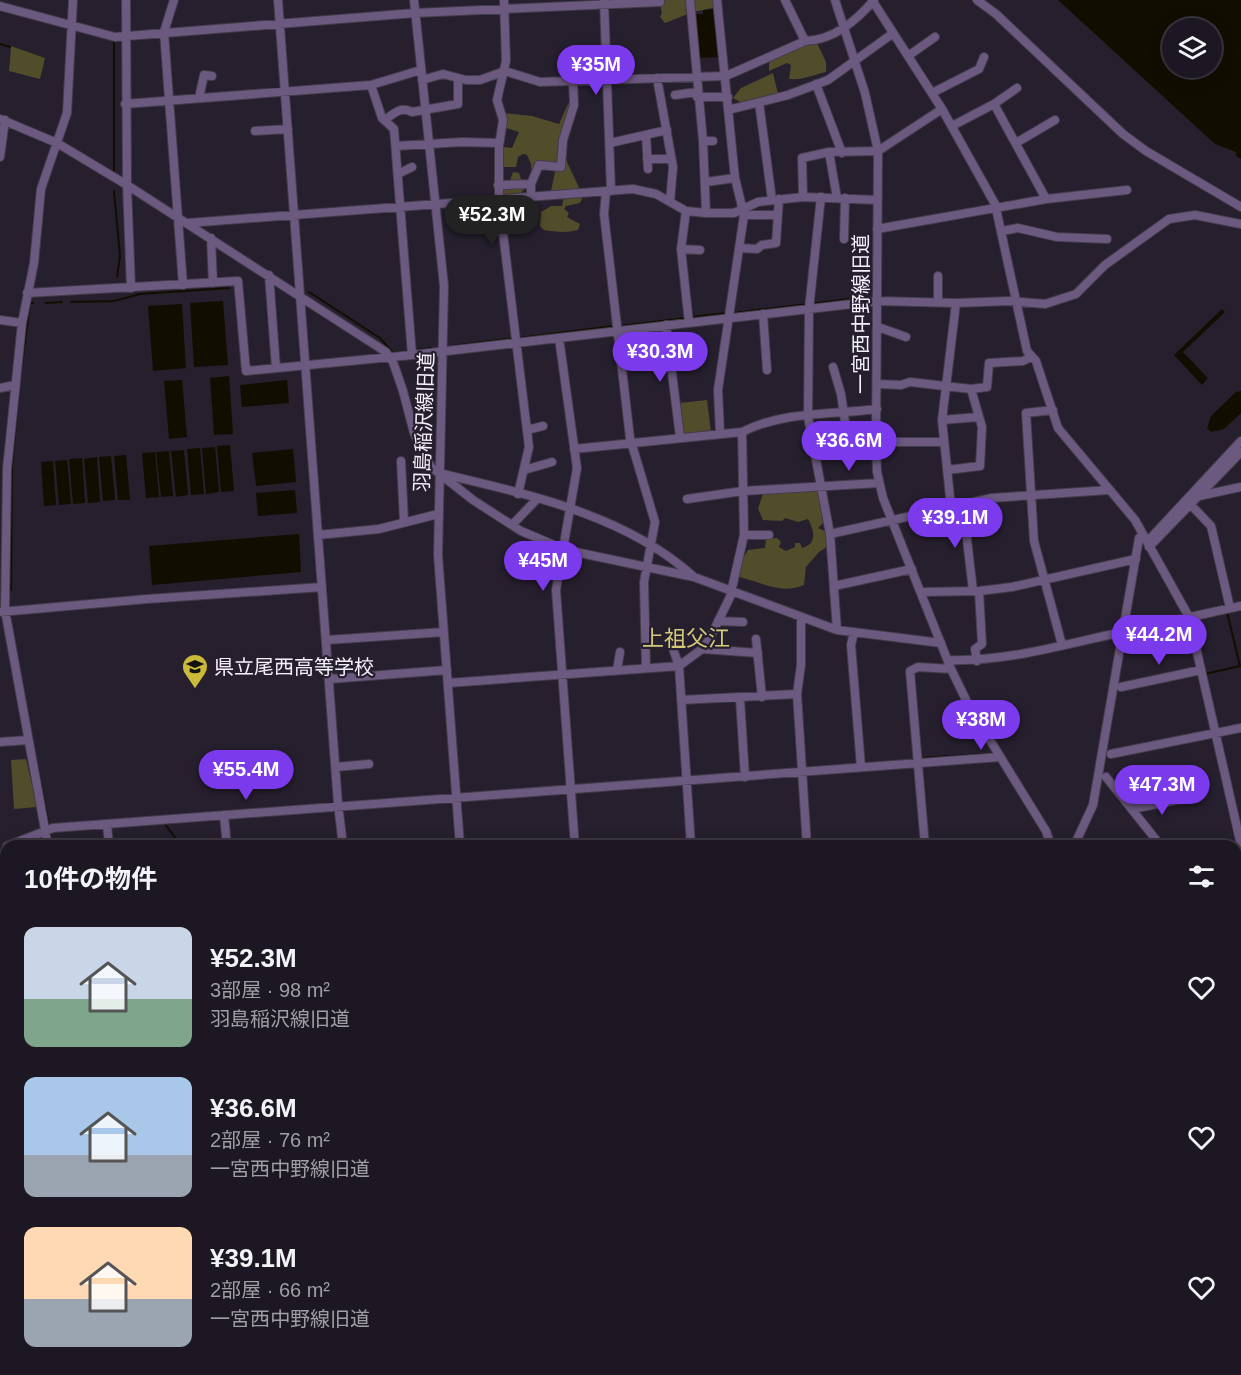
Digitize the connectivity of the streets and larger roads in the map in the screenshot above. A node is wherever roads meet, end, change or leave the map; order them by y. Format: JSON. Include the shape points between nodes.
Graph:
{"nodes":[{"id":1,"x":72,"y":0,"type":"edge"},
{"id":2,"x":126,"y":0,"type":"edge"},
{"id":3,"x":174,"y":0,"type":"edge"},
{"id":4,"x":278,"y":0,"type":"edge"},
{"id":5,"x":414,"y":0,"type":"edge"},
{"id":6,"x":690,"y":0,"type":"edge"},
{"id":7,"x":717,"y":0,"type":"edge"},
{"id":8,"x":785,"y":0,"type":"edge"},
{"id":9,"x":835,"y":0,"type":"edge"},
{"id":10,"x":873,"y":0,"type":"edge"},
{"id":11,"x":977,"y":0,"type":"edge"},
{"id":12,"x":604,"y":2,"type":"edge"},
{"id":13,"x":660,"y":2,"type":"dead end"},
{"id":14,"x":504,"y":4,"type":"edge"},
{"id":15,"x":0,"y":6,"type":"edge"},
{"id":16,"x":415,"y":14,"type":"junction"},
{"id":17,"x":280,"y":23,"type":"junction"},
{"id":18,"x":72,"y":25,"type":"junction"},
{"id":19,"x":843,"y":27,"type":"junction"},
{"id":20,"x":164,"y":32,"type":"junction"},
{"id":21,"x":892,"y":34,"type":"junction"},
{"id":22,"x":124,"y":36,"type":"junction"},
{"id":23,"x":935,"y":37,"type":"dead end"},
{"id":24,"x":805,"y":41,"type":"junction"},
{"id":25,"x":908,"y":56,"type":"junction"},
{"id":26,"x":984,"y":57,"type":"dead end"},
{"id":27,"x":856,"y":62,"type":"junction"},
{"id":28,"x":421,"y":70,"type":"junction"},
{"id":29,"x":505,"y":71,"type":"junction"},
{"id":30,"x":212,"y":76,"type":"dead end"},
{"id":31,"x":726,"y":76,"type":"junction"},
{"id":32,"x":696,"y":77,"type":"junction"},
{"id":33,"x":458,"y":78,"type":"junction"},
{"id":34,"x":657,"y":78,"type":"junction"},
{"id":35,"x":422,"y":80,"type":"junction"},
{"id":36,"x":608,"y":80,"type":"junction"},
{"id":37,"x":573,"y":81,"type":"junction"},
{"id":38,"x":816,"y":84,"type":"junction"},
{"id":39,"x":371,"y":85,"type":"junction"},
{"id":40,"x":1017,"y":88,"type":"dead end"},
{"id":41,"x":286,"y":91,"type":"junction"},
{"id":42,"x":932,"y":93,"type":"junction"},
{"id":43,"x":697,"y":94,"type":"junction"},
{"id":44,"x":675,"y":95,"type":"dead end"},
{"id":45,"x":728,"y":97,"type":"junction"},
{"id":46,"x":200,"y":98,"type":"junction"},
{"id":47,"x":170,"y":100,"type":"junction"},
{"id":48,"x":759,"y":102,"type":"junction"},
{"id":49,"x":125,"y":104,"type":"junction"},
{"id":50,"x":994,"y":104,"type":"junction"},
{"id":51,"x":942,"y":109,"type":"junction"},
{"id":52,"x":426,"y":110,"type":"junction"},
{"id":53,"x":728,"y":110,"type":"junction"},
{"id":54,"x":2,"y":119,"type":"edge"},
{"id":55,"x":385,"y":120,"type":"junction"},
{"id":56,"x":1055,"y":120,"type":"dead end"},
{"id":57,"x":952,"y":126,"type":"junction"},
{"id":58,"x":288,"y":129,"type":"junction"},
{"id":59,"x":667,"y":130,"type":"junction"},
{"id":60,"x":255,"y":131,"type":"dead end"},
{"id":61,"x":646,"y":135,"type":"junction"},
{"id":62,"x":703,"y":141,"type":"junction"},
{"id":63,"x":713,"y":141,"type":"dead end"},
{"id":64,"x":1016,"y":142,"type":"junction"},
{"id":65,"x":57,"y":143,"type":"junction"},
{"id":66,"x":499,"y":143,"type":"junction"},
{"id":67,"x":610,"y":143,"type":"junction"},
{"id":68,"x":429,"y":144,"type":"junction"},
{"id":69,"x":396,"y":146,"type":"junction"},
{"id":70,"x":878,"y":151,"type":"junction"},
{"id":71,"x":829,"y":152,"type":"junction"},
{"id":72,"x":842,"y":153,"type":"junction"},
{"id":73,"x":0,"y":157,"type":"edge"},
{"id":74,"x":647,"y":159,"type":"junction"},
{"id":75,"x":671,"y":159,"type":"junction"},
{"id":76,"x":412,"y":167,"type":"dead end"},
{"id":77,"x":648,"y":169,"type":"dead end"},
{"id":78,"x":398,"y":174,"type":"junction"},
{"id":79,"x":735,"y":178,"type":"junction"},
{"id":80,"x":706,"y":182,"type":"junction"},
{"id":81,"x":531,"y":184,"type":"junction"},
{"id":82,"x":126,"y":185,"type":"junction"},
{"id":83,"x":498,"y":185,"type":"junction"},
{"id":84,"x":1127,"y":190,"type":"dead end"},
{"id":85,"x":608,"y":191,"type":"junction"},
{"id":86,"x":531,"y":197,"type":"junction"},
{"id":87,"x":803,"y":197,"type":"junction"},
{"id":88,"x":821,"y":197,"type":"junction"},
{"id":89,"x":841,"y":198,"type":"junction"},
{"id":90,"x":1046,"y":199,"type":"junction"},
{"id":91,"x":499,"y":200,"type":"junction"},
{"id":92,"x":776,"y":200,"type":"junction"},
{"id":93,"x":877,"y":200,"type":"junction"},
{"id":94,"x":670,"y":202,"type":"junction"},
{"id":95,"x":436,"y":205,"type":"junction"},
{"id":96,"x":996,"y":207,"type":"junction"},
{"id":97,"x":1241,"y":207,"type":"edge"},
{"id":98,"x":401,"y":208,"type":"junction"},
{"id":99,"x":686,"y":211,"type":"junction"},
{"id":100,"x":706,"y":213,"type":"junction"},
{"id":101,"x":743,"y":213,"type":"junction"},
{"id":102,"x":778,"y":215,"type":"junction"},
{"id":103,"x":295,"y":216,"type":"junction"},
{"id":104,"x":179,"y":217,"type":"junction"},
{"id":105,"x":188,"y":223,"type":"junction"},
{"id":106,"x":1241,"y":224,"type":"edge"},
{"id":107,"x":878,"y":229,"type":"junction"},
{"id":108,"x":1002,"y":231,"type":"junction"},
{"id":109,"x":211,"y":238,"type":"junction"},
{"id":110,"x":844,"y":239,"type":"dead end"},
{"id":111,"x":1107,"y":239,"type":"dead end"},
{"id":112,"x":740,"y":248,"type":"junction"},
{"id":113,"x":681,"y":249,"type":"junction"},
{"id":114,"x":700,"y":250,"type":"dead end"},
{"id":115,"x":269,"y":275,"type":"junction"},
{"id":116,"x":938,"y":276,"type":"dead end"},
{"id":117,"x":213,"y":283,"type":"junction"},
{"id":118,"x":183,"y":285,"type":"junction"},
{"id":119,"x":131,"y":288,"type":"junction"},
{"id":120,"x":27,"y":293,"type":"junction"},
{"id":121,"x":301,"y":295,"type":"junction"},
{"id":122,"x":878,"y":301,"type":"junction"},
{"id":123,"x":938,"y":302,"type":"junction"},
{"id":124,"x":1016,"y":302,"type":"junction"},
{"id":125,"x":956,"y":303,"type":"junction"},
{"id":126,"x":809,"y":309,"type":"junction"},
{"id":127,"x":762,"y":314,"type":"junction"},
{"id":128,"x":729,"y":318,"type":"junction"},
{"id":129,"x":0,"y":320,"type":"edge"},
{"id":130,"x":22,"y":323,"type":"junction"},
{"id":131,"x":689,"y":323,"type":"junction"},
{"id":132,"x":666,"y":325,"type":"junction"},
{"id":133,"x":878,"y":327,"type":"junction"},
{"id":134,"x":619,"y":331,"type":"junction"},
{"id":135,"x":906,"y":337,"type":"dead end"},
{"id":136,"x":559,"y":338,"type":"junction"},
{"id":137,"x":517,"y":344,"type":"junction"},
{"id":138,"x":443,"y":352,"type":"junction"},
{"id":139,"x":412,"y":355,"type":"junction"},
{"id":140,"x":1030,"y":357,"type":"junction"},
{"id":141,"x":390,"y":358,"type":"junction"},
{"id":142,"x":305,"y":366,"type":"junction"},
{"id":143,"x":833,"y":367,"type":"dead end"},
{"id":144,"x":276,"y":368,"type":"junction"},
{"id":145,"x":767,"y":370,"type":"dead end"},
{"id":146,"x":878,"y":384,"type":"junction"},
{"id":147,"x":15,"y":385,"type":"junction"},
{"id":148,"x":947,"y":386,"type":"junction"},
{"id":149,"x":0,"y":388,"type":"edge"},
{"id":150,"x":972,"y":389,"type":"junction"},
{"id":151,"x":877,"y":409,"type":"junction"},
{"id":152,"x":1053,"y":410,"type":"junction"},
{"id":153,"x":843,"y":413,"type":"junction"},
{"id":154,"x":808,"y":417,"type":"junction"},
{"id":155,"x":979,"y":417,"type":"junction"},
{"id":156,"x":942,"y":420,"type":"junction"},
{"id":157,"x":543,"y":426,"type":"dead end"},
{"id":158,"x":527,"y":430,"type":"junction"},
{"id":159,"x":741,"y":432,"type":"junction"},
{"id":160,"x":837,"y":432,"type":"dead end"},
{"id":161,"x":720,"y":433,"type":"junction"},
{"id":162,"x":680,"y":437,"type":"junction"},
{"id":163,"x":1241,"y":441,"type":"edge"},
{"id":164,"x":876,"y":442,"type":"junction"},
{"id":165,"x":944,"y":442,"type":"junction"},
{"id":166,"x":632,"y":443,"type":"junction"},
{"id":167,"x":574,"y":449,"type":"junction"},
{"id":168,"x":1241,"y":452,"type":"edge"},
{"id":169,"x":401,"y":461,"type":"dead end"},
{"id":170,"x":552,"y":462,"type":"dead end"},
{"id":171,"x":524,"y":470,"type":"junction"},
{"id":172,"x":947,"y":470,"type":"junction"},
{"id":173,"x":439,"y":473,"type":"junction"},
{"id":174,"x":879,"y":483,"type":"junction"},
{"id":175,"x":820,"y":487,"type":"junction"},
{"id":176,"x":1241,"y":487,"type":"edge"},
{"id":177,"x":1110,"y":490,"type":"junction"},
{"id":178,"x":743,"y":491,"type":"junction"},
{"id":179,"x":518,"y":494,"type":"junction"},
{"id":180,"x":1032,"y":494,"type":"junction"},
{"id":181,"x":1198,"y":496,"type":"junction"},
{"id":182,"x":537,"y":499,"type":"junction"},
{"id":183,"x":687,"y":499,"type":"dead end"},
{"id":184,"x":963,"y":505,"type":"junction"},
{"id":185,"x":1191,"y":505,"type":"junction"},
{"id":186,"x":951,"y":507,"type":"junction"},
{"id":187,"x":570,"y":508,"type":"junction"},
{"id":188,"x":3,"y":510,"type":"edge"},
{"id":189,"x":438,"y":514,"type":"junction"},
{"id":190,"x":891,"y":520,"type":"junction"},
{"id":191,"x":404,"y":521,"type":"junction"},
{"id":192,"x":512,"y":525,"type":"junction"},
{"id":193,"x":318,"y":534,"type":"junction"},
{"id":194,"x":830,"y":534,"type":"junction"},
{"id":195,"x":744,"y":535,"type":"junction"},
{"id":196,"x":768,"y":535,"type":"dead end"},
{"id":197,"x":1145,"y":542,"type":"junction"},
{"id":198,"x":652,"y":548,"type":"junction"},
{"id":199,"x":561,"y":549,"type":"junction"},
{"id":200,"x":1136,"y":559,"type":"junction"},
{"id":201,"x":646,"y":568,"type":"junction"},
{"id":202,"x":912,"y":569,"type":"junction"},
{"id":203,"x":694,"y":577,"type":"junction"},
{"id":204,"x":1045,"y":582,"type":"junction"},
{"id":205,"x":834,"y":586,"type":"junction"},
{"id":206,"x":322,"y":587,"type":"junction"},
{"id":207,"x":976,"y":591,"type":"junction"},
{"id":208,"x":730,"y":592,"type":"junction"},
{"id":209,"x":921,"y":592,"type":"junction"},
{"id":210,"x":1241,"y":606,"type":"edge"},
{"id":211,"x":1230,"y":608,"type":"junction"},
{"id":212,"x":3,"y":611,"type":"edge"},
{"id":213,"x":1189,"y":617,"type":"junction"},
{"id":214,"x":801,"y":618,"type":"junction"},
{"id":215,"x":718,"y":621,"type":"junction"},
{"id":216,"x":743,"y":622,"type":"dead end"},
{"id":217,"x":837,"y":630,"type":"junction"},
{"id":218,"x":1127,"y":631,"type":"junction"},
{"id":219,"x":444,"y":632,"type":"junction"},
{"id":220,"x":854,"y":632,"type":"junction"},
{"id":221,"x":756,"y":639,"type":"dead end"},
{"id":222,"x":327,"y":640,"type":"junction"},
{"id":223,"x":941,"y":642,"type":"junction"},
{"id":224,"x":671,"y":643,"type":"dead end"},
{"id":225,"x":1062,"y":645,"type":"junction"},
{"id":226,"x":702,"y":649,"type":"junction"},
{"id":227,"x":620,"y":652,"type":"dead end"},
{"id":228,"x":758,"y":653,"type":"junction"},
{"id":229,"x":948,"y":660,"type":"junction"},
{"id":230,"x":977,"y":661,"type":"junction"},
{"id":231,"x":679,"y":666,"type":"junction"},
{"id":232,"x":646,"y":668,"type":"junction"},
{"id":233,"x":951,"y":669,"type":"junction"},
{"id":234,"x":447,"y":670,"type":"junction"},
{"id":235,"x":617,"y":670,"type":"junction"},
{"id":236,"x":1201,"y":670,"type":"junction"},
{"id":237,"x":563,"y":674,"type":"junction"},
{"id":238,"x":330,"y":679,"type":"junction"},
{"id":239,"x":448,"y":683,"type":"junction"},
{"id":240,"x":1121,"y":687,"type":"dead end"},
{"id":241,"x":797,"y":694,"type":"junction"},
{"id":242,"x":762,"y":697,"type":"junction"},
{"id":243,"x":740,"y":699,"type":"junction"},
{"id":244,"x":681,"y":700,"type":"junction"},
{"id":245,"x":1241,"y":728,"type":"edge"},
{"id":246,"x":1215,"y":733,"type":"junction"},
{"id":247,"x":28,"y":740,"type":"junction"},
{"id":248,"x":0,"y":742,"type":"edge"},
{"id":249,"x":1111,"y":754,"type":"dead end"},
{"id":250,"x":1000,"y":757,"type":"junction"},
{"id":251,"x":919,"y":763,"type":"junction"},
{"id":252,"x":369,"y":764,"type":"dead end"},
{"id":253,"x":336,"y":767,"type":"junction"},
{"id":254,"x":861,"y":767,"type":"junction"},
{"id":255,"x":802,"y":773,"type":"junction"},
{"id":256,"x":745,"y":777,"type":"junction"},
{"id":257,"x":1106,"y":777,"type":"dead end"},
{"id":258,"x":686,"y":781,"type":"junction"},
{"id":259,"x":571,"y":790,"type":"junction"},
{"id":260,"x":456,"y":798,"type":"junction"},
{"id":261,"x":1187,"y":798,"type":"dead end"},
{"id":262,"x":338,"y":807,"type":"junction"},
{"id":263,"x":1132,"y":809,"type":"junction"},
{"id":264,"x":224,"y":815,"type":"junction"},
{"id":265,"x":107,"y":824,"type":"junction"},
{"id":266,"x":45,"y":830,"type":"junction"},
{"id":267,"x":21,"y":840,"type":"edge"},
{"id":268,"x":47,"y":840,"type":"edge"},
{"id":269,"x":108,"y":840,"type":"edge"},
{"id":270,"x":226,"y":840,"type":"edge"},
{"id":271,"x":342,"y":840,"type":"edge"},
{"id":272,"x":460,"y":840,"type":"edge"},
{"id":273,"x":575,"y":840,"type":"edge"},
{"id":274,"x":691,"y":840,"type":"edge"},
{"id":275,"x":807,"y":840,"type":"edge"},
{"id":276,"x":925,"y":840,"type":"edge"},
{"id":277,"x":1049,"y":840,"type":"edge"},
{"id":278,"x":1077,"y":840,"type":"edge"},
{"id":279,"x":1156,"y":840,"type":"edge"},
{"id":280,"x":1240,"y":840,"type":"edge"}],
"edges":[{"from":1,"to":18,"type":"street"},
{"from":2,"to":22,"type":"street"},
{"from":3,"to":20,"type":"street"},
{"from":4,"to":17,"type":"street"},
{"from":5,"to":16,"type":"street","name":"羽島稲沢線旧道"},
{"from":6,"to":32,"type":"street"},
{"from":7,"to":31,"type":"street"},
{"from":8,"to":24,"type":"street"},
{"from":9,"to":19,"type":"street","name":"一宮西中野線旧道"},
{"from":10,"to":19,"type":"street"},
{"from":10,"to":21,"type":"street"},
{"from":11,"to":97,"type":"street","via":[[1123,134]]},
{"from":12,"to":13,"type":"street"},
{"from":12,"to":14,"type":"street"},
{"from":12,"to":36,"type":"street"},
{"from":14,"to":16,"type":"street"},
{"from":14,"to":29,"type":"street"},
{"from":15,"to":18,"type":"street"},
{"from":16,"to":17,"type":"street"},
{"from":16,"to":28,"type":"street","name":"羽島稲沢線旧道"},
{"from":17,"to":20,"type":"street"},
{"from":17,"to":41,"type":"street"},
{"from":18,"to":22,"type":"street"},
{"from":18,"to":65,"type":"street","via":[[67,113]]},
{"from":19,"to":24,"type":"street","via":[[841,32],[821,40]]},
{"from":19,"to":27,"type":"street","name":"一宮西中野線旧道"},
{"from":20,"to":22,"type":"street"},
{"from":20,"to":47,"type":"street"},
{"from":21,"to":25,"type":"street"},
{"from":21,"to":27,"type":"street"},
{"from":22,"to":49,"type":"street"},
{"from":23,"to":25,"type":"street"},
{"from":24,"to":31,"type":"street"},
{"from":25,"to":42,"type":"street"},
{"from":26,"to":42,"type":"street","via":[[979,69]]},
{"from":27,"to":38,"type":"street"},
{"from":27,"to":70,"type":"street","name":"一宮西中野線旧道"},
{"from":28,"to":35,"type":"street","name":"羽島稲沢線旧道"},
{"from":28,"to":39,"type":"street"},
{"from":29,"to":33,"type":"street","via":[[480,80]]},
{"from":29,"to":37,"type":"street","via":[[540,82]]},
{"from":29,"to":66,"type":"street","via":[[497,100],[503,120]]},
{"from":30,"to":46,"type":"street","via":[[204,75]]},
{"from":31,"to":32,"type":"street"},
{"from":31,"to":45,"type":"street"},
{"from":32,"to":34,"type":"street"},
{"from":32,"to":43,"type":"street"},
{"from":33,"to":35,"type":"street","via":[[443,74]]},
{"from":33,"to":52,"type":"street","via":[[458,104]]},
{"from":34,"to":36,"type":"street"},
{"from":34,"to":59,"type":"street","via":[[663,126]]},
{"from":35,"to":52,"type":"street","name":"羽島稲沢線旧道"},
{"from":36,"to":37,"type":"street"},
{"from":36,"to":67,"type":"street"},
{"from":37,"to":81,"type":"street","via":[[574,105],[563,140],[561,167],[539,165]]},
{"from":38,"to":48,"type":"street"},
{"from":38,"to":72,"type":"street"},
{"from":39,"to":41,"type":"street"},
{"from":39,"to":55,"type":"street"},
{"from":40,"to":50,"type":"street"},
{"from":41,"to":46,"type":"street"},
{"from":41,"to":58,"type":"street"},
{"from":42,"to":51,"type":"street"},
{"from":43,"to":44,"type":"street"},
{"from":43,"to":45,"type":"street"},
{"from":43,"to":62,"type":"street"},
{"from":45,"to":53,"type":"street"},
{"from":46,"to":47,"type":"street"},
{"from":47,"to":49,"type":"street"},
{"from":47,"to":104,"type":"street"},
{"from":48,"to":53,"type":"street"},
{"from":48,"to":92,"type":"street"},
{"from":49,"to":82,"type":"street"},
{"from":50,"to":57,"type":"street"},
{"from":50,"to":64,"type":"street"},
{"from":51,"to":57,"type":"street"},
{"from":51,"to":70,"type":"street"},
{"from":52,"to":55,"type":"street","via":[[399,110]]},
{"from":52,"to":68,"type":"street","name":"羽島稲沢線旧道"},
{"from":53,"to":79,"type":"street"},
{"from":54,"to":65,"type":"street"},
{"from":54,"to":73,"type":"street"},
{"from":55,"to":69,"type":"street","via":[[394,129]]},
{"from":56,"to":64,"type":"street"},
{"from":57,"to":96,"type":"street"},
{"from":58,"to":60,"type":"street"},
{"from":58,"to":103,"type":"street"},
{"from":59,"to":61,"type":"street"},
{"from":59,"to":75,"type":"street"},
{"from":61,"to":67,"type":"street"},
{"from":61,"to":74,"type":"street"},
{"from":62,"to":63,"type":"street"},
{"from":62,"to":80,"type":"street"},
{"from":64,"to":90,"type":"street"},
{"from":65,"to":82,"type":"street"},
{"from":65,"to":120,"type":"street","via":[[41,189],[37,242]]},
{"from":66,"to":68,"type":"street"},
{"from":66,"to":83,"type":"street"},
{"from":67,"to":85,"type":"street"},
{"from":68,"to":69,"type":"street"},
{"from":68,"to":95,"type":"street","name":"羽島稲沢線旧道"},
{"from":69,"to":78,"type":"street"},
{"from":70,"to":72,"type":"street"},
{"from":70,"to":93,"type":"street","name":"一宮西中野線旧道"},
{"from":71,"to":72,"type":"street"},
{"from":71,"to":87,"type":"street","via":[[802,158]]},
{"from":71,"to":89,"type":"street"},
{"from":74,"to":75,"type":"street"},
{"from":74,"to":77,"type":"street"},
{"from":75,"to":94,"type":"street"},
{"from":76,"to":78,"type":"street"},
{"from":78,"to":98,"type":"street"},
{"from":79,"to":80,"type":"street"},
{"from":79,"to":101,"type":"street"},
{"from":80,"to":100,"type":"street"},
{"from":81,"to":83,"type":"street"},
{"from":81,"to":86,"type":"street"},
{"from":82,"to":104,"type":"street"},
{"from":82,"to":119,"type":"street"},
{"from":83,"to":91,"type":"street"},
{"from":84,"to":90,"type":"street"},
{"from":85,"to":86,"type":"street"},
{"from":85,"to":94,"type":"street","via":[[645,190]]},
{"from":85,"to":134,"type":"street","via":[[604,214]]},
{"from":86,"to":91,"type":"street"},
{"from":87,"to":88,"type":"street"},
{"from":87,"to":92,"type":"street"},
{"from":88,"to":89,"type":"street"},
{"from":88,"to":126,"type":"street"},
{"from":89,"to":93,"type":"street"},
{"from":89,"to":110,"type":"street"},
{"from":90,"to":96,"type":"street"},
{"from":91,"to":95,"type":"street"},
{"from":91,"to":137,"type":"street"},
{"from":92,"to":101,"type":"street","via":[[747,206]]},
{"from":92,"to":102,"type":"street"},
{"from":93,"to":107,"type":"street","name":"一宮西中野線旧道"},
{"from":94,"to":99,"type":"street"},
{"from":95,"to":98,"type":"street"},
{"from":95,"to":138,"type":"street","name":"羽島稲沢線旧道","via":[[444,286]]},
{"from":96,"to":107,"type":"street"},
{"from":96,"to":108,"type":"street"},
{"from":98,"to":103,"type":"street"},
{"from":98,"to":139,"type":"street"},
{"from":99,"to":100,"type":"street"},
{"from":99,"to":113,"type":"street"},
{"from":100,"to":101,"type":"street"},
{"from":101,"to":102,"type":"street"},
{"from":101,"to":112,"type":"street"},
{"from":102,"to":112,"type":"street","via":[[776,243],[757,249]]},
{"from":103,"to":105,"type":"street"},
{"from":103,"to":121,"type":"street"},
{"from":104,"to":105,"type":"street"},
{"from":104,"to":118,"type":"street"},
{"from":105,"to":109,"type":"street"},
{"from":106,"to":124,"type":"street","via":[[1195,215],[1169,219],[1105,265],[1076,294],[1045,304]]},
{"from":107,"to":122,"type":"street","name":"一宮西中野線旧道"},
{"from":108,"to":111,"type":"street","via":[[1018,228],[1057,237]]},
{"from":108,"to":124,"type":"street"},
{"from":109,"to":115,"type":"street"},
{"from":109,"to":117,"type":"street"},
{"from":112,"to":128,"type":"street"},
{"from":113,"to":114,"type":"street"},
{"from":113,"to":131,"type":"street"},
{"from":115,"to":121,"type":"street"},
{"from":115,"to":144,"type":"street"},
{"from":116,"to":123,"type":"street"},
{"from":117,"to":118,"type":"street"},
{"from":117,"to":144,"type":"street","via":[[238,282],[246,371]]},
{"from":118,"to":119,"type":"street"},
{"from":119,"to":120,"type":"street"},
{"from":120,"to":130,"type":"street"},
{"from":121,"to":141,"type":"street"},
{"from":121,"to":142,"type":"street"},
{"from":122,"to":123,"type":"street"},
{"from":122,"to":126,"type":"street"},
{"from":122,"to":133,"type":"street","name":"一宮西中野線旧道"},
{"from":123,"to":125,"type":"street"},
{"from":124,"to":125,"type":"street"},
{"from":124,"to":140,"type":"street"},
{"from":125,"to":148,"type":"street"},
{"from":126,"to":127,"type":"street"},
{"from":126,"to":154,"type":"street"},
{"from":127,"to":128,"type":"street"},
{"from":127,"to":145,"type":"street"},
{"from":128,"to":131,"type":"street"},
{"from":128,"to":161,"type":"street","via":[[718,390]]},
{"from":129,"to":130,"type":"street"},
{"from":130,"to":147,"type":"street"},
{"from":131,"to":132,"type":"street"},
{"from":132,"to":134,"type":"street"},
{"from":132,"to":162,"type":"street"},
{"from":133,"to":135,"type":"street"},
{"from":133,"to":146,"type":"street","name":"一宮西中野線旧道"},
{"from":134,"to":136,"type":"street"},
{"from":134,"to":166,"type":"street"},
{"from":136,"to":137,"type":"street"},
{"from":136,"to":167,"type":"street"},
{"from":137,"to":138,"type":"street"},
{"from":137,"to":158,"type":"street"},
{"from":138,"to":139,"type":"street"},
{"from":138,"to":173,"type":"street","name":"羽島稲沢線旧道"},
{"from":139,"to":141,"type":"street"},
{"from":140,"to":150,"type":"street","via":[[1023,362],[989,363],[987,387]]},
{"from":140,"to":152,"type":"street","via":[[1036,361]]},
{"from":141,"to":142,"type":"street"},
{"from":141,"to":173,"type":"street","via":[[414,433],[431,467]]},
{"from":142,"to":144,"type":"street"},
{"from":142,"to":193,"type":"street"},
{"from":143,"to":153,"type":"street"},
{"from":146,"to":148,"type":"street"},
{"from":146,"to":151,"type":"street","name":"一宮西中野線旧道"},
{"from":147,"to":149,"type":"street"},
{"from":147,"to":188,"type":"street"},
{"from":148,"to":150,"type":"street"},
{"from":148,"to":156,"type":"street"},
{"from":150,"to":155,"type":"street"},
{"from":151,"to":153,"type":"street"},
{"from":151,"to":164,"type":"street","name":"一宮西中野線旧道"},
{"from":152,"to":177,"type":"street","via":[[1059,430]]},
{"from":152,"to":180,"type":"street","via":[[1026,413]]},
{"from":153,"to":154,"type":"street"},
{"from":153,"to":160,"type":"street","via":[[849,431]]},
{"from":154,"to":159,"type":"street","via":[[779,417]]},
{"from":154,"to":175,"type":"street"},
{"from":155,"to":156,"type":"street"},
{"from":155,"to":172,"type":"street","via":[[980,466]]},
{"from":156,"to":165,"type":"street"},
{"from":157,"to":158,"type":"street"},
{"from":158,"to":171,"type":"street","via":[[529,447]]},
{"from":159,"to":161,"type":"street"},
{"from":159,"to":178,"type":"street"},
{"from":161,"to":162,"type":"street"},
{"from":162,"to":166,"type":"street"},
{"from":163,"to":197,"type":"street"},
{"from":164,"to":165,"type":"street"},
{"from":164,"to":174,"type":"street","name":"一宮西中野線旧道"},
{"from":165,"to":172,"type":"street"},
{"from":166,"to":167,"type":"street"},
{"from":166,"to":198,"type":"street","via":[[655,522]]},
{"from":167,"to":187,"type":"street","via":[[576,468]]},
{"from":168,"to":181,"type":"street"},
{"from":169,"to":191,"type":"street"},
{"from":170,"to":171,"type":"street"},
{"from":171,"to":179,"type":"street"},
{"from":172,"to":186,"type":"street"},
{"from":173,"to":179,"type":"street"},
{"from":173,"to":189,"type":"street","name":"羽島稲沢線旧道"},
{"from":173,"to":192,"type":"street"},
{"from":174,"to":175,"type":"street"},
{"from":174,"to":190,"type":"street","name":"一宮西中野線旧道"},
{"from":175,"to":178,"type":"street"},
{"from":175,"to":194,"type":"street"},
{"from":176,"to":181,"type":"street"},
{"from":177,"to":180,"type":"street"},
{"from":177,"to":197,"type":"street","via":[[1136,519]]},
{"from":178,"to":183,"type":"street"},
{"from":178,"to":195,"type":"street"},
{"from":179,"to":182,"type":"street"},
{"from":180,"to":184,"type":"street"},
{"from":180,"to":204,"type":"street","via":[[1034,541]]},
{"from":181,"to":185,"type":"street"},
{"from":182,"to":187,"type":"street"},
{"from":182,"to":192,"type":"street"},
{"from":184,"to":186,"type":"street"},
{"from":184,"to":207,"type":"street"},
{"from":185,"to":197,"type":"street"},
{"from":185,"to":211,"type":"street","via":[[1211,526]]},
{"from":186,"to":190,"type":"street"},
{"from":187,"to":198,"type":"street","via":[[608,522]]},
{"from":187,"to":199,"type":"street"},
{"from":188,"to":212,"type":"street"},
{"from":189,"to":191,"type":"street"},
{"from":189,"to":219,"type":"street","name":"羽島稲沢線旧道"},
{"from":190,"to":194,"type":"street"},
{"from":190,"to":202,"type":"street","name":"一宮西中野線旧道"},
{"from":191,"to":193,"type":"street","via":[[379,529]]},
{"from":192,"to":199,"type":"street"},
{"from":193,"to":206,"type":"street"},
{"from":194,"to":205,"type":"street"},
{"from":195,"to":196,"type":"street"},
{"from":195,"to":208,"type":"street"},
{"from":197,"to":200,"type":"street"},
{"from":197,"to":213,"type":"street"},
{"from":198,"to":201,"type":"street"},
{"from":198,"to":203,"type":"street"},
{"from":199,"to":201,"type":"street"},
{"from":199,"to":237,"type":"street","via":[[556,590]]},
{"from":200,"to":204,"type":"street"},
{"from":200,"to":218,"type":"street"},
{"from":201,"to":203,"type":"street"},
{"from":201,"to":232,"type":"street"},
{"from":202,"to":205,"type":"street"},
{"from":202,"to":209,"type":"street","name":"一宮西中野線旧道"},
{"from":203,"to":208,"type":"street"},
{"from":204,"to":207,"type":"street"},
{"from":204,"to":225,"type":"street"},
{"from":205,"to":217,"type":"street"},
{"from":206,"to":212,"type":"street"},
{"from":206,"to":222,"type":"street"},
{"from":207,"to":209,"type":"street"},
{"from":207,"to":230,"type":"street","via":[[982,644],[975,649]]},
{"from":208,"to":214,"type":"street"},
{"from":208,"to":215,"type":"street"},
{"from":209,"to":223,"type":"street","name":"一宮西中野線旧道"},
{"from":210,"to":211,"type":"street"},
{"from":211,"to":213,"type":"street"},
{"from":212,"to":247,"type":"street"},
{"from":213,"to":218,"type":"street"},
{"from":213,"to":236,"type":"street"},
{"from":214,"to":217,"type":"street"},
{"from":214,"to":241,"type":"street"},
{"from":215,"to":216,"type":"street"},
{"from":215,"to":226,"type":"street"},
{"from":217,"to":220,"type":"street"},
{"from":218,"to":225,"type":"street"},
{"from":218,"to":278,"type":"street","via":[[1093,805]]},
{"from":219,"to":222,"type":"street"},
{"from":219,"to":234,"type":"street","name":"羽島稲沢線旧道"},
{"from":220,"to":223,"type":"street"},
{"from":220,"to":254,"type":"street","via":[[851,645]]},
{"from":221,"to":228,"type":"street"},
{"from":222,"to":238,"type":"street"},
{"from":223,"to":229,"type":"street","name":"一宮西中野線旧道"},
{"from":224,"to":231,"type":"street"},
{"from":225,"to":230,"type":"street"},
{"from":226,"to":228,"type":"street"},
{"from":226,"to":231,"type":"street"},
{"from":227,"to":235,"type":"street"},
{"from":228,"to":242,"type":"street"},
{"from":229,"to":230,"type":"street"},
{"from":229,"to":233,"type":"street","name":"一宮西中野線旧道"},
{"from":231,"to":232,"type":"street"},
{"from":231,"to":244,"type":"street"},
{"from":232,"to":235,"type":"street"},
{"from":233,"to":250,"type":"street","name":"一宮西中野線旧道"},
{"from":233,"to":251,"type":"street","via":[[918,667],[910,671]]},
{"from":234,"to":238,"type":"street"},
{"from":234,"to":239,"type":"street","name":"羽島稲沢線旧道"},
{"from":235,"to":237,"type":"street"},
{"from":236,"to":240,"type":"street"},
{"from":236,"to":246,"type":"street"},
{"from":237,"to":239,"type":"street"},
{"from":237,"to":259,"type":"street"},
{"from":238,"to":253,"type":"street"},
{"from":239,"to":260,"type":"street","name":"羽島稲沢線旧道"},
{"from":241,"to":242,"type":"street"},
{"from":241,"to":255,"type":"street"},
{"from":242,"to":243,"type":"street"},
{"from":243,"to":244,"type":"street"},
{"from":243,"to":256,"type":"street"},
{"from":244,"to":258,"type":"street"},
{"from":245,"to":246,"type":"street"},
{"from":246,"to":249,"type":"street"},
{"from":246,"to":280,"type":"street"},
{"from":247,"to":248,"type":"street"},
{"from":247,"to":266,"type":"street"},
{"from":250,"to":251,"type":"street"},
{"from":250,"to":277,"type":"street","name":"一宮西中野線旧道"},
{"from":251,"to":254,"type":"street"},
{"from":251,"to":276,"type":"street"},
{"from":252,"to":253,"type":"street"},
{"from":253,"to":262,"type":"street"},
{"from":254,"to":255,"type":"street"},
{"from":255,"to":256,"type":"street"},
{"from":255,"to":275,"type":"street"},
{"from":256,"to":258,"type":"street"},
{"from":257,"to":263,"type":"street"},
{"from":258,"to":259,"type":"street"},
{"from":258,"to":274,"type":"street"},
{"from":259,"to":260,"type":"street"},
{"from":259,"to":273,"type":"street"},
{"from":260,"to":262,"type":"street"},
{"from":260,"to":272,"type":"street","name":"羽島稲沢線旧道"},
{"from":261,"to":263,"type":"street"},
{"from":262,"to":264,"type":"street"},
{"from":262,"to":271,"type":"street"},
{"from":263,"to":279,"type":"street"},
{"from":264,"to":265,"type":"street"},
{"from":264,"to":270,"type":"street"},
{"from":265,"to":266,"type":"street"},
{"from":265,"to":269,"type":"street"},
{"from":266,"to":267,"type":"street"},
{"from":266,"to":268,"type":"street"}]}
